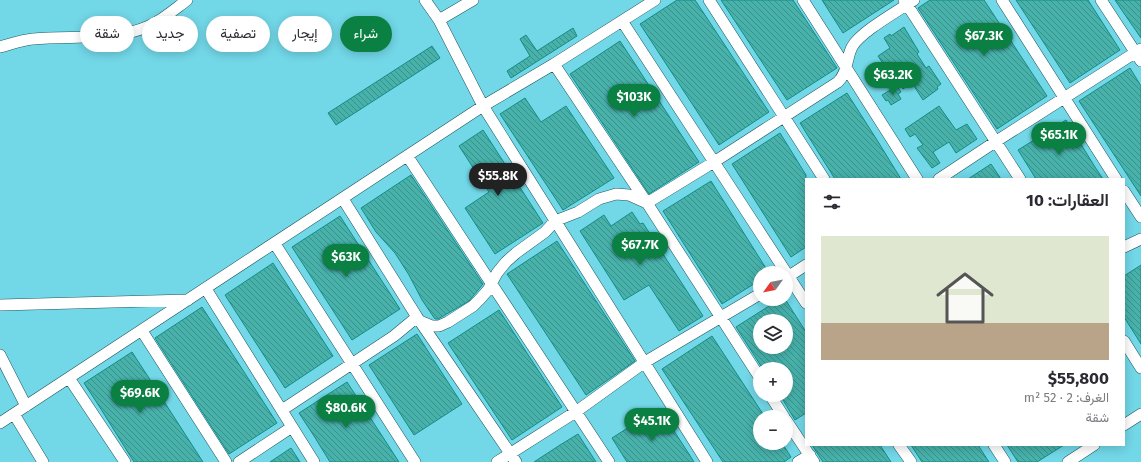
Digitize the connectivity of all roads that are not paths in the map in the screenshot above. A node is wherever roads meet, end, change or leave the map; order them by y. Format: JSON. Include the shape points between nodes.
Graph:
{"nodes":[{"id":1,"x":187,"y":0,"type":"edge"},
{"id":2,"x":426,"y":0,"type":"edge"},
{"id":3,"x":472,"y":0,"type":"edge"},
{"id":4,"x":655,"y":0,"type":"edge"},
{"id":5,"x":709,"y":0,"type":"edge"},
{"id":6,"x":803,"y":0,"type":"edge"},
{"id":7,"x":1002,"y":0,"type":"edge"},
{"id":8,"x":1101,"y":0,"type":"edge"},
{"id":9,"x":908,"y":2,"type":"edge"},
{"id":10,"x":439,"y":20,"type":"junction"},
{"id":11,"x":622,"y":21,"type":"junction"},
{"id":12,"x":0,"y":46,"type":"edge"},
{"id":13,"x":1139,"y":54,"type":"edge"},
{"id":14,"x":554,"y":64,"type":"junction"},
{"id":15,"x":846,"y":68,"type":"junction"},
{"id":16,"x":1064,"y":98,"type":"junction"},
{"id":17,"x":483,"y":106,"type":"junction"},
{"id":18,"x":785,"y":116,"type":"junction"},
{"id":19,"x":995,"y":142,"type":"junction"},
{"id":20,"x":408,"y":157,"type":"junction"},
{"id":21,"x":714,"y":162,"type":"junction"},
{"id":22,"x":823,"y":178,"type":"edge"},
{"id":23,"x":916,"y":178,"type":"edge"},
{"id":24,"x":941,"y":178,"type":"edge"},
{"id":25,"x":1019,"y":178,"type":"edge"},
{"id":26,"x":1115,"y":178,"type":"edge"},
{"id":27,"x":1125,"y":193,"type":"edge"},
{"id":28,"x":343,"y":199,"type":"junction"},
{"id":29,"x":647,"y":203,"type":"junction"},
{"id":30,"x":1141,"y":217,"type":"edge"},
{"id":31,"x":555,"y":220,"type":"junction"},
{"id":32,"x":1141,"y":239,"type":"edge"},
{"id":33,"x":275,"y":244,"type":"junction"},
{"id":34,"x":1125,"y":247,"type":"edge"},
{"id":35,"x":780,"y":266,"type":"edge"},
{"id":36,"x":805,"y":266,"type":"edge"},
{"id":37,"x":793,"y":273,"type":"edge"},
{"id":38,"x":491,"y":283,"type":"junction"},
{"id":39,"x":793,"y":285,"type":"edge"},
{"id":40,"x":206,"y":289,"type":"junction"},
{"id":41,"x":753,"y":298,"type":"edge"},
{"id":42,"x":189,"y":300,"type":"junction"},
{"id":43,"x":805,"y":302,"type":"edge"},
{"id":44,"x":0,"y":305,"type":"edge"},
{"id":45,"x":722,"y":317,"type":"junction"},
{"id":46,"x":418,"y":319,"type":"junction"},
{"id":47,"x":142,"y":331,"type":"junction"},
{"id":48,"x":1125,"y":343,"type":"edge"},
{"id":49,"x":0,"y":355,"type":"edge"},
{"id":50,"x":645,"y":362,"type":"junction"},
{"id":51,"x":352,"y":363,"type":"junction"},
{"id":52,"x":753,"y":367,"type":"edge"},
{"id":53,"x":1141,"y":368,"type":"edge"},
{"id":54,"x":69,"y":378,"type":"junction"},
{"id":55,"x":26,"y":406,"type":"junction"},
{"id":56,"x":282,"y":410,"type":"junction"},
{"id":57,"x":577,"y":411,"type":"junction"},
{"id":58,"x":14,"y":414,"type":"junction"},
{"id":59,"x":1141,"y":414,"type":"edge"},
{"id":60,"x":0,"y":423,"type":"edge"},
{"id":61,"x":1125,"y":424,"type":"edge"},
{"id":62,"x":292,"y":427,"type":"junction"},
{"id":63,"x":793,"y":427,"type":"edge"},
{"id":64,"x":802,"y":436,"type":"edge"},
{"id":65,"x":806,"y":446,"type":"edge"},
{"id":66,"x":900,"y":446,"type":"edge"},
{"id":67,"x":995,"y":446,"type":"edge"},
{"id":68,"x":1092,"y":446,"type":"edge"},
{"id":69,"x":514,"y":458,"type":"edge"},
{"id":70,"x":812,"y":459,"type":"edge"},
{"id":71,"x":43,"y":462,"type":"edge"},
{"id":72,"x":125,"y":462,"type":"edge"},
{"id":73,"x":226,"y":462,"type":"edge"},
{"id":74,"x":239,"y":462,"type":"edge"},
{"id":75,"x":314,"y":462,"type":"edge"},
{"id":76,"x":415,"y":462,"type":"edge"},
{"id":77,"x":498,"y":462,"type":"edge"},
{"id":78,"x":609,"y":462,"type":"edge"},
{"id":79,"x":707,"y":462,"type":"edge"},
{"id":80,"x":798,"y":462,"type":"edge"},
{"id":81,"x":910,"y":462,"type":"edge"},
{"id":82,"x":1005,"y":462,"type":"edge"},
{"id":83,"x":1068,"y":462,"type":"edge"}],
"edges":[{"from":1,"to":12,"type":"street","via":[[158,21],[138,30],[117,35],[33,39]]},
{"from":2,"to":10,"type":"street"},
{"from":3,"to":10,"type":"street"},
{"from":4,"to":11,"type":"street"},
{"from":5,"to":18,"type":"street"},
{"from":6,"to":15,"type":"street"},
{"from":7,"to":16,"type":"street"},
{"from":8,"to":13,"type":"street"},
{"from":9,"to":15,"type":"street","via":[[859,37],[852,47]]},
{"from":9,"to":19,"type":"street"},
{"from":10,"to":17,"type":"street"},
{"from":11,"to":14,"type":"street"},
{"from":11,"to":21,"type":"street"},
{"from":13,"to":16,"type":"street"},
{"from":14,"to":17,"type":"street"},
{"from":14,"to":29,"type":"street"},
{"from":15,"to":18,"type":"street","via":[[838,82]]},
{"from":15,"to":23,"type":"street"},
{"from":16,"to":19,"type":"street"},
{"from":16,"to":26,"type":"street"},
{"from":17,"to":20,"type":"street"},
{"from":17,"to":31,"type":"street"},
{"from":18,"to":21,"type":"street"},
{"from":18,"to":22,"type":"street"},
{"from":19,"to":24,"type":"street"},
{"from":19,"to":25,"type":"street"},
{"from":20,"to":28,"type":"street"},
{"from":20,"to":38,"type":"street"},
{"from":21,"to":29,"type":"street"},
{"from":21,"to":35,"type":"street"},
{"from":27,"to":30,"type":"street"},
{"from":28,"to":33,"type":"street"},
{"from":28,"to":46,"type":"street"},
{"from":29,"to":31,"type":"street","via":[[630,195],[616,194],[599,199],[578,212]]},
{"from":29,"to":45,"type":"street"},
{"from":31,"to":38,"type":"street","via":[[545,232],[516,253]]},
{"from":31,"to":50,"type":"street"},
{"from":32,"to":34,"type":"street"},
{"from":33,"to":40,"type":"street"},
{"from":33,"to":51,"type":"street"},
{"from":36,"to":37,"type":"street"},
{"from":38,"to":46,"type":"street","via":[[480,299],[440,326],[432,326]]},
{"from":38,"to":57,"type":"street"},
{"from":39,"to":43,"type":"street"},
{"from":40,"to":42,"type":"street"},
{"from":40,"to":56,"type":"street"},
{"from":41,"to":45,"type":"street"},
{"from":42,"to":44,"type":"street"},
{"from":42,"to":47,"type":"street"},
{"from":45,"to":50,"type":"street"},
{"from":45,"to":52,"type":"street"},
{"from":46,"to":51,"type":"street"},
{"from":46,"to":69,"type":"street"},
{"from":47,"to":54,"type":"street"},
{"from":47,"to":73,"type":"street"},
{"from":48,"to":53,"type":"street"},
{"from":49,"to":55,"type":"street"},
{"from":50,"to":57,"type":"street"},
{"from":50,"to":79,"type":"street"},
{"from":51,"to":56,"type":"street"},
{"from":51,"to":76,"type":"street"},
{"from":54,"to":55,"type":"street"},
{"from":54,"to":72,"type":"street"},
{"from":55,"to":58,"type":"street"},
{"from":56,"to":62,"type":"street"},
{"from":57,"to":69,"type":"street"},
{"from":57,"to":78,"type":"street"},
{"from":58,"to":60,"type":"street"},
{"from":58,"to":71,"type":"street"},
{"from":59,"to":61,"type":"street"},
{"from":62,"to":74,"type":"street"},
{"from":62,"to":75,"type":"street"},
{"from":63,"to":64,"type":"street"},
{"from":65,"to":70,"type":"street"},
{"from":66,"to":81,"type":"street"},
{"from":67,"to":82,"type":"street"},
{"from":68,"to":83,"type":"street"},
{"from":69,"to":77,"type":"street"},
{"from":70,"to":80,"type":"street"}]}
